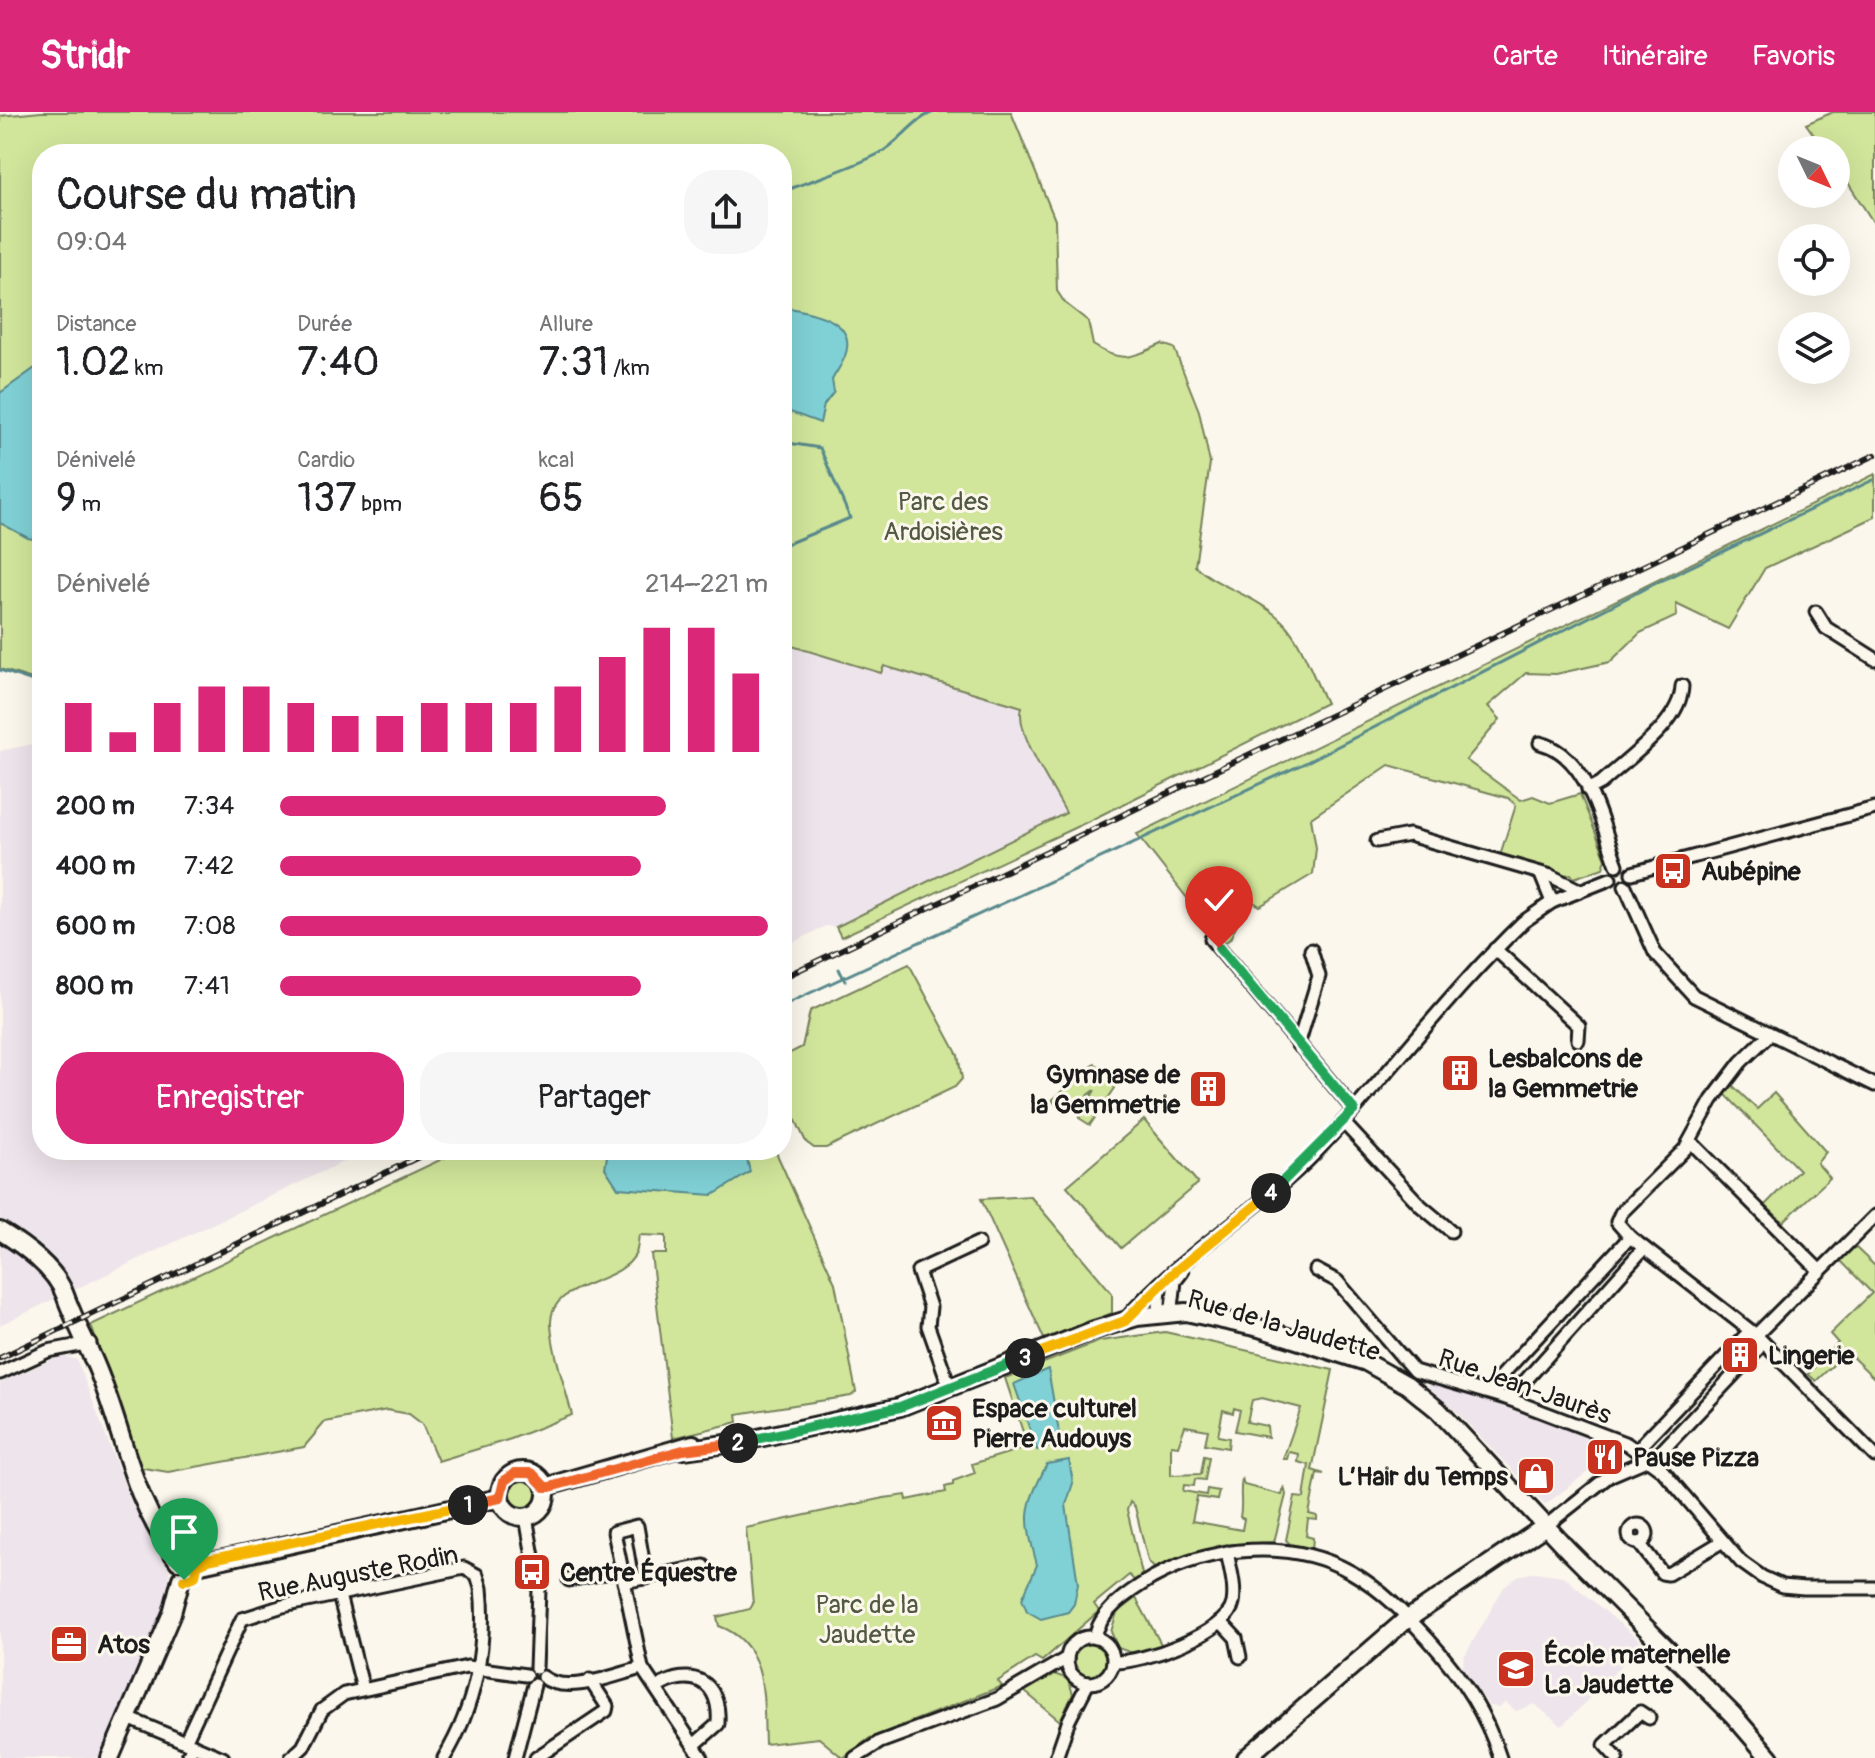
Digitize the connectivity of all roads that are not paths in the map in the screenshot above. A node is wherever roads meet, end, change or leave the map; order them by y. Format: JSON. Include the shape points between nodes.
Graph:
{"nodes":[{"id":1,"x":1816,"y":612,"type":"dead end"},
{"id":2,"x":1875,"y":659,"type":"edge"},
{"id":3,"x":1682,"y":686,"type":"dead end"},
{"id":4,"x":1540,"y":743,"type":"dead end"},
{"id":5,"x":1588,"y":790,"type":"junction"},
{"id":6,"x":1875,"y":808,"type":"edge"},
{"id":7,"x":1377,"y":841,"type":"dead end"},
{"id":8,"x":1617,"y":865,"type":"junction"},
{"id":9,"x":1632,"y":873,"type":"junction"},
{"id":10,"x":1541,"y":875,"type":"junction"},
{"id":11,"x":1610,"y":879,"type":"junction"},
{"id":12,"x":1625,"y":886,"type":"junction"},
{"id":13,"x":1579,"y":890,"type":"junction"},
{"id":14,"x":1552,"y":902,"type":"junction"},
{"id":15,"x":1211,"y":939,"type":"dead end"},
{"id":16,"x":1495,"y":949,"type":"junction"},
{"id":17,"x":1311,"y":950,"type":"dead end"},
{"id":18,"x":1770,"y":1034,"type":"junction"},
{"id":19,"x":1578,"y":1040,"type":"dead end"},
{"id":20,"x":1298,"y":1045,"type":"junction"},
{"id":21,"x":1875,"y":1085,"type":"edge"},
{"id":22,"x":1354,"y":1110,"type":"junction"},
{"id":23,"x":1343,"y":1122,"type":"junction"},
{"id":24,"x":1691,"y":1142,"type":"junction"},
{"id":25,"x":1875,"y":1216,"type":"edge"},
{"id":26,"x":0,"y":1231,"type":"edge"},
{"id":27,"x":1451,"y":1231,"type":"dead end"},
{"id":28,"x":1630,"y":1237,"type":"junction"},
{"id":29,"x":978,"y":1243,"type":"dead end"},
{"id":30,"x":1644,"y":1248,"type":"junction"},
{"id":31,"x":1188,"y":1263,"type":"junction"},
{"id":32,"x":1316,"y":1270,"type":"dead end"},
{"id":33,"x":1820,"y":1271,"type":"junction"},
{"id":34,"x":1160,"y":1286,"type":"junction"},
{"id":35,"x":1180,"y":1306,"type":"junction"},
{"id":36,"x":1164,"y":1315,"type":"junction"},
{"id":37,"x":1125,"y":1321,"type":"junction"},
{"id":38,"x":1756,"y":1335,"type":"junction"},
{"id":39,"x":88,"y":1345,"type":"junction"},
{"id":40,"x":0,"y":1373,"type":"edge"},
{"id":41,"x":950,"y":1388,"type":"junction"},
{"id":42,"x":1491,"y":1393,"type":"junction"},
{"id":43,"x":1425,"y":1399,"type":"junction"},
{"id":44,"x":1509,"y":1399,"type":"junction"},
{"id":45,"x":1641,"y":1452,"type":"junction"},
{"id":46,"x":1875,"y":1456,"type":"edge"},
{"id":47,"x":545,"y":1487,"type":"junction"},
{"id":48,"x":500,"y":1498,"type":"junction"},
{"id":49,"x":526,"y":1517,"type":"junction"},
{"id":50,"x":1547,"y":1525,"type":"junction"},
{"id":51,"x":1723,"y":1541,"type":"junction"},
{"id":52,"x":1639,"y":1543,"type":"dead end"},
{"id":53,"x":1227,"y":1552,"type":"junction"},
{"id":54,"x":178,"y":1561,"type":"junction"},
{"id":55,"x":197,"y":1565,"type":"junction"},
{"id":56,"x":704,"y":1566,"type":"dead end"},
{"id":57,"x":622,"y":1576,"type":"junction"},
{"id":58,"x":646,"y":1578,"type":"junction"},
{"id":59,"x":181,"y":1579,"type":"junction"},
{"id":60,"x":569,"y":1580,"type":"dead end"},
{"id":61,"x":1875,"y":1588,"type":"edge"},
{"id":62,"x":339,"y":1595,"type":"junction"},
{"id":63,"x":1409,"y":1619,"type":"junction"},
{"id":64,"x":1222,"y":1623,"type":"junction"},
{"id":65,"x":1095,"y":1638,"type":"junction"},
{"id":66,"x":1240,"y":1657,"type":"dead end"},
{"id":67,"x":1067,"y":1658,"type":"junction"},
{"id":68,"x":1113,"y":1662,"type":"junction"},
{"id":69,"x":479,"y":1667,"type":"junction"},
{"id":70,"x":642,"y":1668,"type":"junction"},
{"id":71,"x":535,"y":1676,"type":"junction"},
{"id":72,"x":590,"y":1680,"type":"junction"},
{"id":73,"x":1088,"y":1683,"type":"junction"},
{"id":74,"x":656,"y":1688,"type":"junction"},
{"id":75,"x":363,"y":1689,"type":"junction"},
{"id":76,"x":128,"y":1718,"type":"junction"},
{"id":77,"x":1649,"y":1718,"type":"dead end"},
{"id":78,"x":189,"y":1744,"type":"junction"},
{"id":79,"x":694,"y":1745,"type":"junction"},
{"id":80,"x":305,"y":1752,"type":"edge"},
{"id":81,"x":110,"y":1758,"type":"edge"},
{"id":82,"x":187,"y":1758,"type":"edge"},
{"id":83,"x":223,"y":1758,"type":"edge"},
{"id":84,"x":291,"y":1758,"type":"edge"},
{"id":85,"x":444,"y":1758,"type":"edge"},
{"id":86,"x":515,"y":1758,"type":"edge"},
{"id":87,"x":536,"y":1758,"type":"edge"},
{"id":88,"x":702,"y":1758,"type":"edge"},
{"id":89,"x":855,"y":1758,"type":"edge"},
{"id":90,"x":1056,"y":1758,"type":"edge"},
{"id":91,"x":1246,"y":1758,"type":"edge"},
{"id":92,"x":1500,"y":1758,"type":"edge"},
{"id":93,"x":1617,"y":1758,"type":"edge"},
{"id":94,"x":1770,"y":1758,"type":"edge"}],
"edges":[{"from":1,"to":2,"type":"street","via":[[1826,628]]},
{"from":3,"to":5,"type":"street","via":[[1674,715]]},
{"from":4,"to":5,"type":"street","via":[[1572,762]]},
{"from":5,"to":8,"type":"street"},
{"from":6,"to":9,"type":"street"},
{"from":7,"to":10,"type":"street","via":[[1409,835]]},
{"from":8,"to":9,"type":"street"},
{"from":8,"to":11,"type":"street"},
{"from":9,"to":12,"type":"street"},
{"from":10,"to":13,"type":"street"},
{"from":10,"to":14,"type":"street"},
{"from":11,"to":12,"type":"street"},
{"from":11,"to":13,"type":"street"},
{"from":12,"to":18,"type":"street","via":[[1646,938],[1679,982],[1706,1004]]},
{"from":13,"to":14,"type":"street"},
{"from":14,"to":16,"type":"street"},
{"from":15,"to":20,"type":"street"},
{"from":16,"to":19,"type":"street","via":[[1579,1026]]},
{"from":16,"to":22,"type":"street"},
{"from":17,"to":20,"type":"street","via":[[1319,976]]},
{"from":18,"to":21,"type":"street"},
{"from":18,"to":24,"type":"street","via":[[1712,1100]]},
{"from":20,"to":22,"type":"street"},
{"from":22,"to":23,"type":"street"},
{"from":23,"to":27,"type":"street"},
{"from":23,"to":31,"type":"street","via":[[1266,1199]]},
{"from":24,"to":28,"type":"street","via":[[1621,1213],[1617,1222]]},
{"from":24,"to":33,"type":"street"},
{"from":25,"to":33,"type":"street"},
{"from":26,"to":39,"type":"street","via":[[34,1256],[65,1295]]},
{"from":28,"to":30,"type":"street"},
{"from":28,"to":42,"type":"street","via":[[1499,1378]]},
{"from":29,"to":41,"type":"street","via":[[918,1271],[930,1307],[928,1326]]},
{"from":30,"to":38,"type":"street"},
{"from":30,"to":44,"type":"street"},
{"from":31,"to":34,"type":"street"},
{"from":31,"to":35,"type":"street","via":[[1175,1281]]},
{"from":32,"to":42,"type":"street","name":"Rue Jean-Jaurès","via":[[1337,1281],[1414,1371]]},
{"from":33,"to":38,"type":"street"},
{"from":34,"to":36,"type":"street"},
{"from":34,"to":37,"type":"street"},
{"from":35,"to":36,"type":"street","name":"Rue de la Jaudette"},
{"from":35,"to":43,"type":"street","name":"Rue de la Jaudette","via":[[1347,1354]]},
{"from":36,"to":37,"type":"street"},
{"from":36,"to":43,"type":"street","name":"Rue de la Jaudette","via":[[1339,1360]]},
{"from":37,"to":41,"type":"street"},
{"from":38,"to":45,"type":"street","via":[[1745,1336]]},
{"from":38,"to":45,"type":"street","via":[[1758,1349],[1658,1455]]},
{"from":38,"to":46,"type":"street"},
{"from":39,"to":40,"type":"street","via":[[48,1351]]},
{"from":39,"to":54,"type":"street","via":[[131,1476]]},
{"from":41,"to":47,"type":"street","via":[[900,1407],[694,1443]]},
{"from":42,"to":44,"type":"street","name":"Rue Jean-Jaurès"},
{"from":43,"to":50,"type":"street","name":"Rue de la Jaudette"},
{"from":44,"to":45,"type":"street","name":"Rue Jean-Jaurès"},
{"from":45,"to":50,"type":"street"},
{"from":45,"to":51,"type":"street","name":"Rue Jean-Jaurès"},
{"from":47,"to":48,"type":"street","via":[[534,1474],[518,1472],[504,1481]]},
{"from":47,"to":49,"type":"street","via":[[543,1505]]},
{"from":48,"to":49,"type":"street","via":[[510,1513]]},
{"from":48,"to":55,"type":"street"},
{"from":49,"to":71,"type":"street","via":[[539,1590]]},
{"from":50,"to":63,"type":"street"},
{"from":50,"to":94,"type":"street","name":"Rue de la Jaudette"},
{"from":51,"to":52,"type":"street","via":[[1668,1574]]},
{"from":51,"to":61,"type":"street","name":"Rue Jean-Jaurès","via":[[1752,1571],[1782,1586]]},
{"from":53,"to":63,"type":"street","via":[[1287,1552],[1324,1561],[1364,1580]]},
{"from":53,"to":64,"type":"street","via":[[1233,1604]]},
{"from":53,"to":65,"type":"street","via":[[1148,1580],[1108,1611]]},
{"from":54,"to":55,"type":"street","via":[[188,1558]]},
{"from":54,"to":59,"type":"street","via":[[175,1571]]},
{"from":55,"to":59,"type":"street","via":[[195,1576]]},
{"from":56,"to":58,"type":"street"},
{"from":57,"to":58,"type":"street"},
{"from":57,"to":58,"type":"street","via":[[614,1532],[637,1526]]},
{"from":57,"to":60,"type":"street"},
{"from":57,"to":70,"type":"street"},
{"from":59,"to":76,"type":"street"},
{"from":62,"to":69,"type":"street","name":"Rue Auguste Rodin","via":[[469,1569],[477,1575],[482,1597]]},
{"from":62,"to":75,"type":"street"},
{"from":62,"to":78,"type":"street","name":"Rue Auguste Rodin","via":[[240,1621]]},
{"from":63,"to":91,"type":"street"},
{"from":63,"to":92,"type":"street","via":[[1472,1696]]},
{"from":64,"to":66,"type":"street","via":[[1236,1638]]},
{"from":64,"to":68,"type":"street","via":[[1158,1652]]},
{"from":65,"to":67,"type":"street","via":[[1078,1641]]},
{"from":65,"to":68,"type":"street","via":[[1110,1648]]},
{"from":67,"to":73,"type":"street","via":[[1073,1675]]},
{"from":67,"to":89,"type":"street","via":[[997,1699],[880,1742]]},
{"from":68,"to":73,"type":"street","via":[[1105,1678]]},
{"from":69,"to":71,"type":"street"},
{"from":69,"to":75,"type":"street"},
{"from":69,"to":85,"type":"street","via":[[466,1712]]},
{"from":70,"to":72,"type":"street"},
{"from":70,"to":74,"type":"street"},
{"from":71,"to":72,"type":"street","via":[[561,1685]]},
{"from":71,"to":86,"type":"street"},
{"from":72,"to":87,"type":"street","via":[[606,1711]]},
{"from":73,"to":90,"type":"street"},
{"from":74,"to":79,"type":"street"},
{"from":74,"to":79,"type":"street","via":[[675,1677],[696,1677],[712,1693],[719,1705],[718,1724]]},
{"from":75,"to":80,"type":"street","via":[[329,1704],[317,1717]]},
{"from":76,"to":78,"type":"street"},
{"from":76,"to":81,"type":"street"},
{"from":77,"to":93,"type":"street","via":[[1640,1712],[1605,1745]]},
{"from":78,"to":82,"type":"street"},
{"from":78,"to":83,"type":"street"},
{"from":79,"to":88,"type":"street"},
{"from":80,"to":84,"type":"street"}]}
